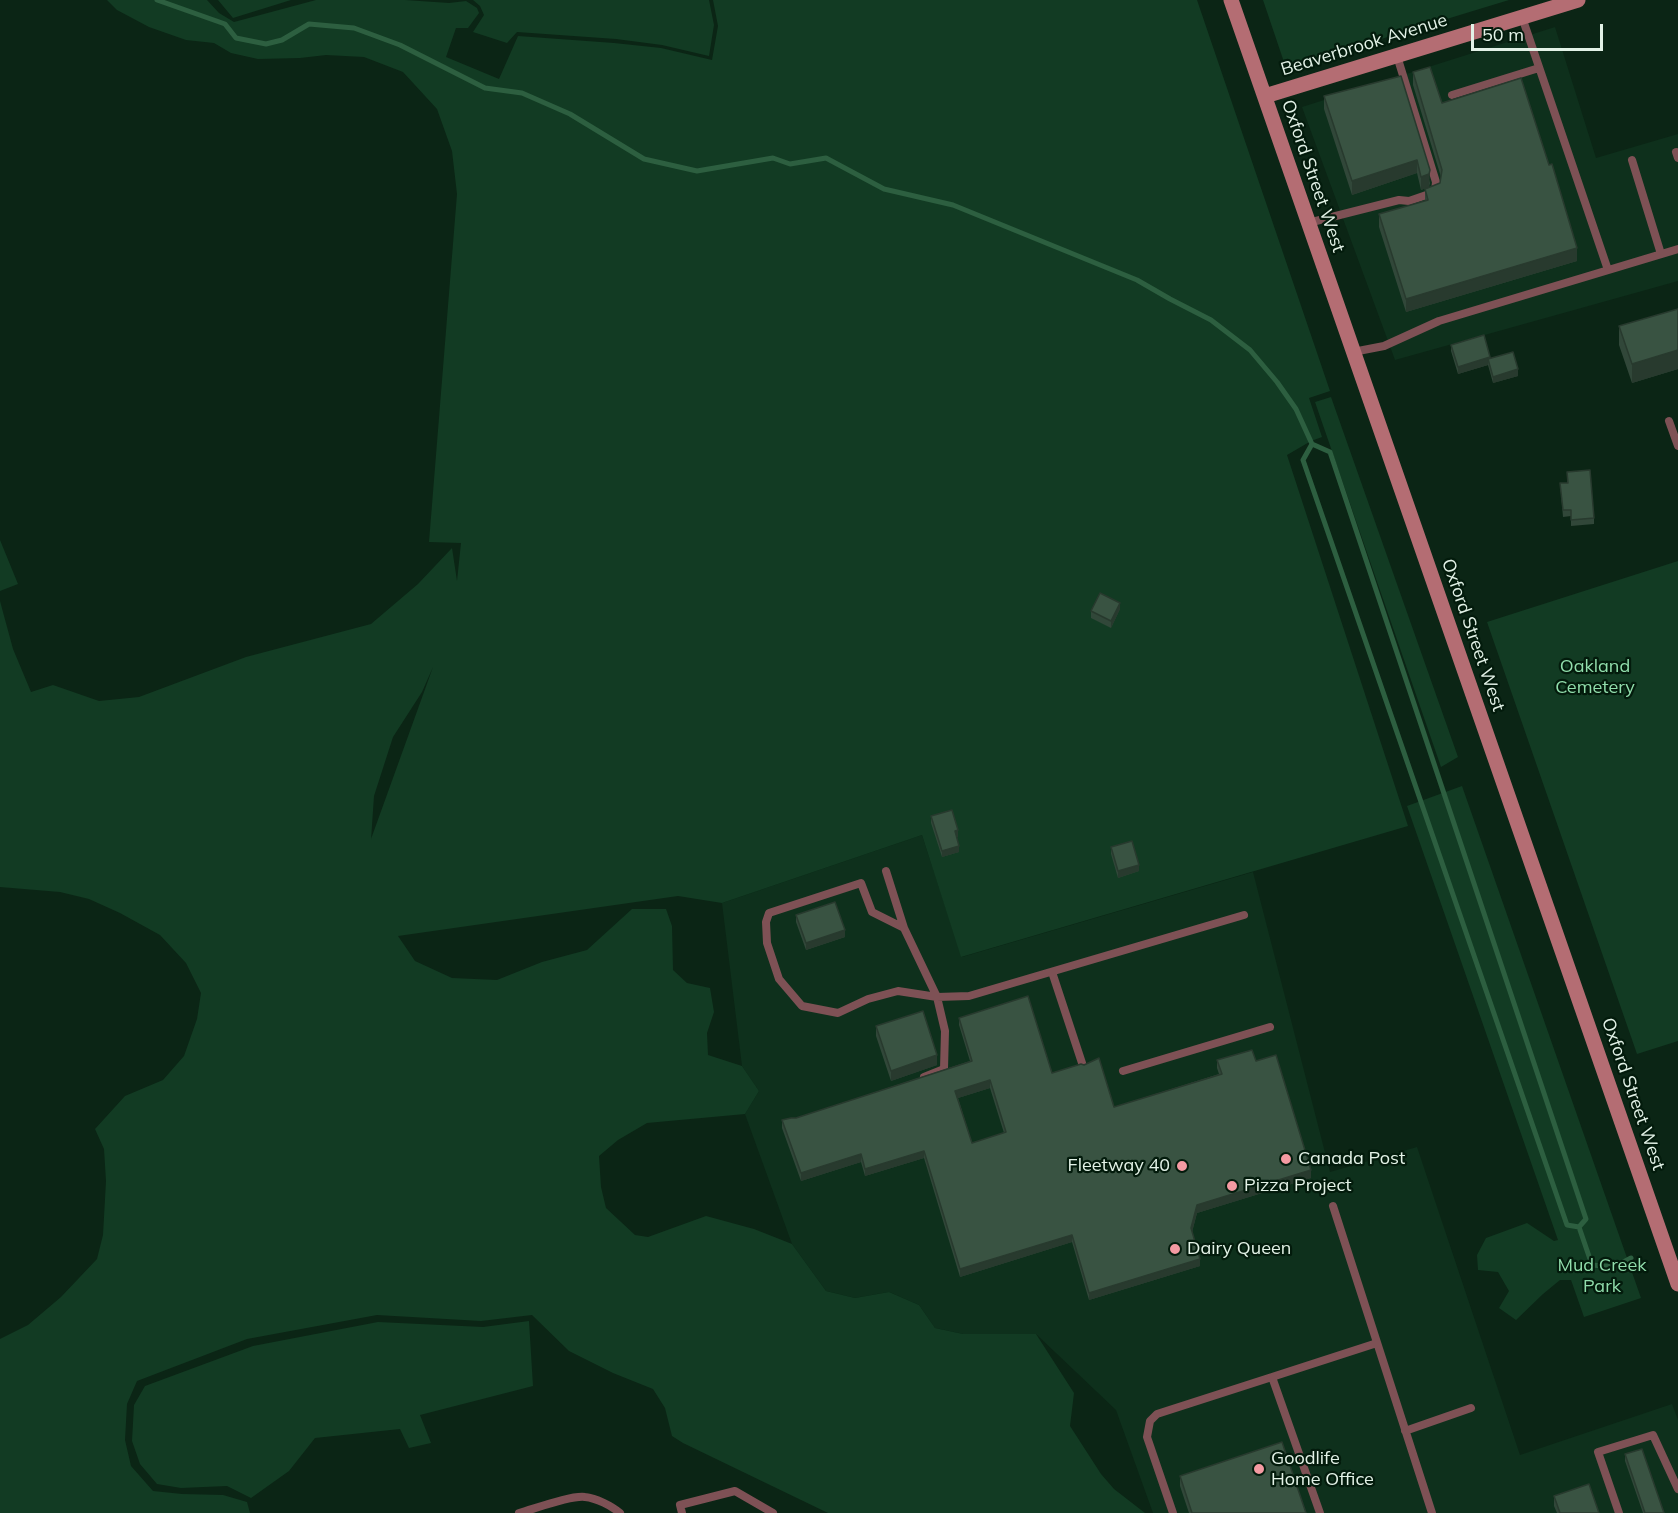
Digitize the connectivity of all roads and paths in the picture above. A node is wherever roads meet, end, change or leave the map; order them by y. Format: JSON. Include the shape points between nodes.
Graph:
{"nodes":[{"id":1,"x":1231,"y":0,"type":"edge"},
{"id":2,"x":1578,"y":0,"type":"edge"},
{"id":3,"x":1522,"y":17,"type":"junction"},
{"id":4,"x":1397,"y":56,"type":"junction"},
{"id":5,"x":1539,"y":68,"type":"junction"},
{"id":6,"x":1452,"y":95,"type":"dead end"},
{"id":7,"x":1264,"y":96,"type":"junction"},
{"id":8,"x":1632,"y":160,"type":"dead end"},
{"id":9,"x":1308,"y":222,"type":"junction"},
{"id":10,"x":1678,"y":249,"type":"edge"},
{"id":11,"x":1661,"y":254,"type":"junction"},
{"id":12,"x":1608,"y":270,"type":"junction"},
{"id":13,"x":1353,"y":352,"type":"junction"},
{"id":14,"x":1669,"y":421,"type":"dead end"},
{"id":15,"x":1678,"y":446,"type":"edge"},
{"id":16,"x":886,"y":871,"type":"dead end"},
{"id":17,"x":1244,"y":915,"type":"dead end"},
{"id":18,"x":904,"y":928,"type":"junction"},
{"id":19,"x":1052,"y":972,"type":"junction"},
{"id":20,"x":937,"y":997,"type":"junction"},
{"id":21,"x":1270,"y":1027,"type":"dead end"},
{"id":22,"x":1083,"y":1066,"type":"edge"},
{"id":23,"x":1122,"y":1071,"type":"dead end"},
{"id":24,"x":916,"y":1080,"type":"edge"},
{"id":25,"x":1333,"y":1206,"type":"dead end"},
{"id":26,"x":1678,"y":1284,"type":"edge"},
{"id":27,"x":1377,"y":1343,"type":"junction"},
{"id":28,"x":1272,"y":1377,"type":"junction"},
{"id":29,"x":1472,"y":1408,"type":"dead end"},
{"id":30,"x":1405,"y":1431,"type":"junction"},
{"id":31,"x":1678,"y":1489,"type":"edge"},
{"id":32,"x":519,"y":1513,"type":"edge"},
{"id":33,"x":620,"y":1513,"type":"edge"},
{"id":34,"x":682,"y":1513,"type":"edge"},
{"id":35,"x":773,"y":1513,"type":"edge"},
{"id":36,"x":1173,"y":1513,"type":"edge"},
{"id":37,"x":1320,"y":1513,"type":"edge"},
{"id":38,"x":1432,"y":1513,"type":"edge"},
{"id":39,"x":1619,"y":1513,"type":"edge"}],
"edges":[{"from":1,"to":7,"type":"main road","name":"Oxford Street West"},
{"from":2,"to":3,"type":"main road","name":"Beaverbrook Avenue"},
{"from":3,"to":4,"type":"main road","name":"Beaverbrook Avenue"},
{"from":3,"to":5,"type":"lane"},
{"from":4,"to":7,"type":"main road","name":"Beaverbrook Avenue"},
{"from":4,"to":9,"type":"lane","via":[[1436,182],[1435,192]]},
{"from":5,"to":6,"type":"lane"},
{"from":5,"to":12,"type":"lane"},
{"from":7,"to":9,"type":"main road","name":"Oxford Street West"},
{"from":8,"to":11,"type":"lane"},
{"from":9,"to":13,"type":"main road","name":"Oxford Street West"},
{"from":10,"to":11,"type":"lane"},
{"from":11,"to":12,"type":"lane"},
{"from":12,"to":13,"type":"lane","via":[[1439,321],[1384,346]]},
{"from":13,"to":26,"type":"main road","name":"Oxford Street West"},
{"from":14,"to":15,"type":"lane"},
{"from":16,"to":18,"type":"lane"},
{"from":17,"to":19,"type":"lane"},
{"from":18,"to":20,"type":"lane"},
{"from":18,"to":20,"type":"lane","via":[[872,912],[861,883],[769,913],[766,922],[767,943],[779,979],[802,1006],[838,1013],[898,991]]},
{"from":19,"to":20,"type":"lane","via":[[969,996]]},
{"from":19,"to":22,"type":"lane"},
{"from":20,"to":24,"type":"lane","via":[[945,1031],[944,1069]]},
{"from":21,"to":23,"type":"lane"},
{"from":25,"to":27,"type":"lane"},
{"from":27,"to":28,"type":"lane"},
{"from":27,"to":30,"type":"lane"},
{"from":28,"to":36,"type":"lane","via":[[1157,1414],[1150,1421],[1147,1437]]},
{"from":28,"to":37,"type":"lane"},
{"from":29,"to":30,"type":"lane"},
{"from":30,"to":38,"type":"lane"},
{"from":31,"to":39,"type":"lane","via":[[1653,1435],[1598,1452]]},
{"from":32,"to":33,"type":"lane","via":[[584,1496]]},
{"from":34,"to":35,"type":"lane","via":[[680,1505],[735,1491]]}]}
